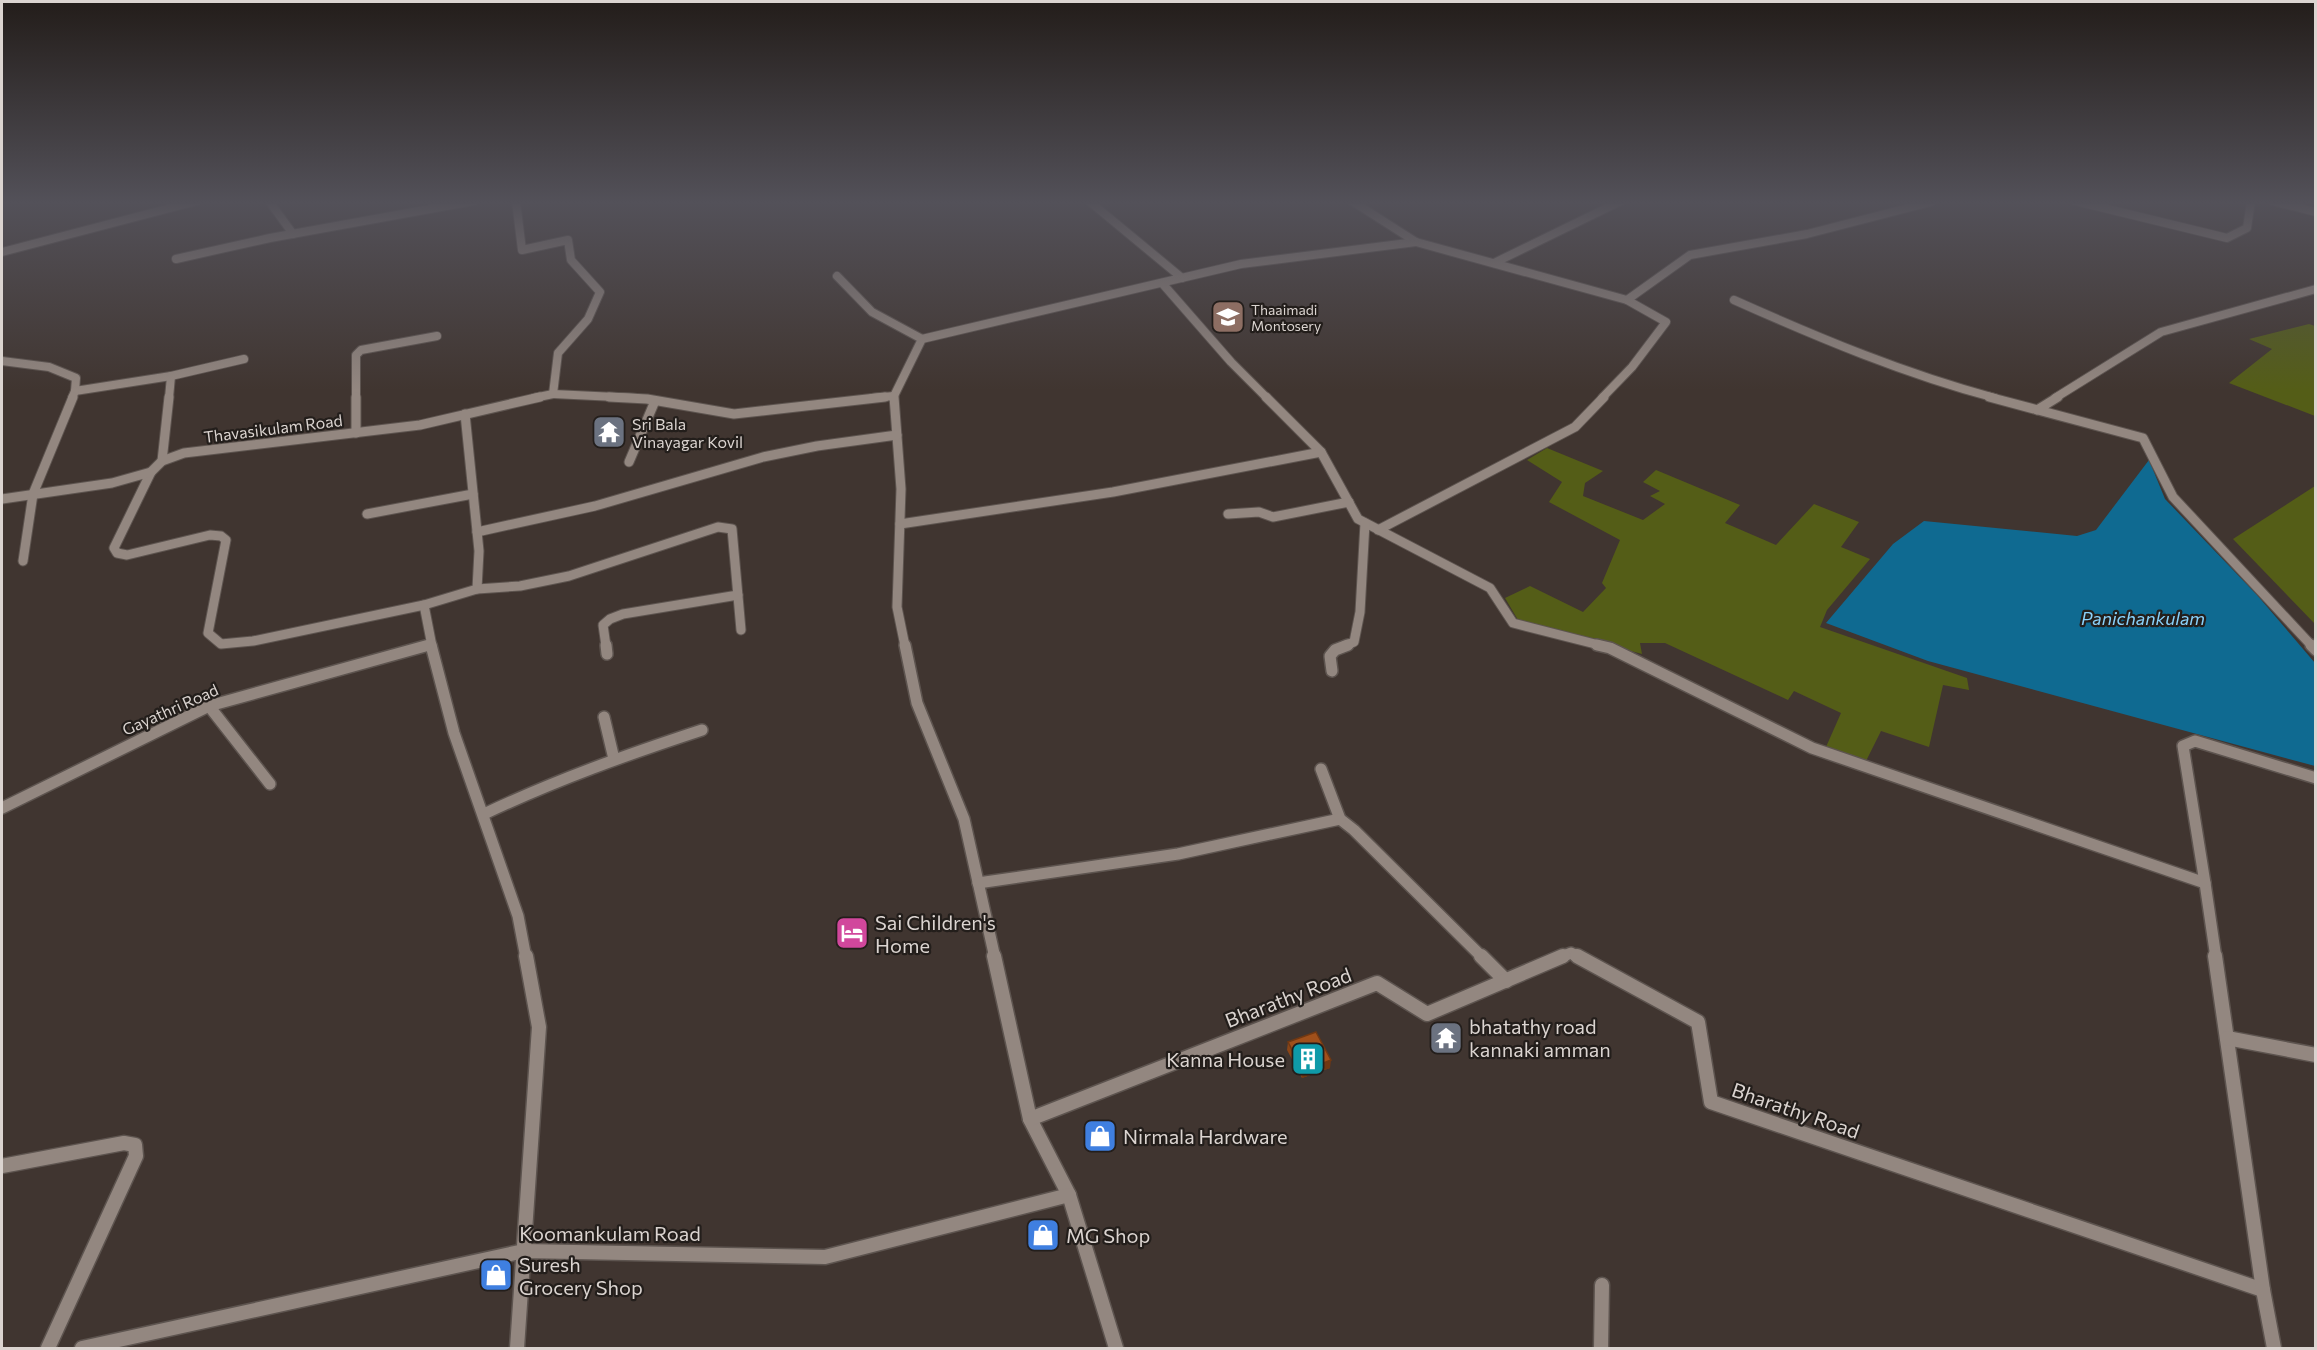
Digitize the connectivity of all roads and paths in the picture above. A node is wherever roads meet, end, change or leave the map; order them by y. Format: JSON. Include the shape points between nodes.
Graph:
{"nodes":[{"id":1,"x":575,"y":264,"type":"edge"},
{"id":2,"x":1165,"y":264,"type":"edge"},
{"id":3,"x":1241,"y":264,"type":"edge"},
{"id":4,"x":1498,"y":264,"type":"edge"},
{"id":5,"x":1677,"y":264,"type":"edge"},
{"id":6,"x":837,"y":276,"type":"dead end"},
{"id":7,"x":1182,"y":278,"type":"junction"},
{"id":8,"x":1162,"y":283,"type":"junction"},
{"id":9,"x":2316,"y":289,"type":"edge"},
{"id":10,"x":1627,"y":300,"type":"junction"},
{"id":11,"x":1734,"y":300,"type":"dead end"},
{"id":12,"x":437,"y":336,"type":"dead end"},
{"id":13,"x":922,"y":339,"type":"junction"},
{"id":14,"x":244,"y":359,"type":"dead end"},
{"id":15,"x":2,"y":361,"type":"edge"},
{"id":16,"x":171,"y":376,"type":"junction"},
{"id":17,"x":75,"y":391,"type":"junction"},
{"id":18,"x":553,"y":394,"type":"junction"},
{"id":19,"x":894,"y":396,"type":"junction"},
{"id":20,"x":655,"y":401,"type":"junction"},
{"id":21,"x":2037,"y":410,"type":"junction"},
{"id":22,"x":465,"y":414,"type":"junction"},
{"id":23,"x":356,"y":433,"type":"junction"},
{"id":24,"x":897,"y":435,"type":"junction"},
{"id":25,"x":1322,"y":452,"type":"junction"},
{"id":26,"x":162,"y":461,"type":"junction"},
{"id":27,"x":629,"y":462,"type":"dead end"},
{"id":28,"x":151,"y":472,"type":"junction"},
{"id":29,"x":33,"y":494,"type":"junction"},
{"id":30,"x":473,"y":494,"type":"junction"},
{"id":31,"x":2,"y":499,"type":"edge"},
{"id":32,"x":1349,"y":502,"type":"junction"},
{"id":33,"x":367,"y":514,"type":"dead end"},
{"id":34,"x":1228,"y":514,"type":"dead end"},
{"id":35,"x":1365,"y":523,"type":"junction"},
{"id":36,"x":900,"y":524,"type":"junction"},
{"id":37,"x":1378,"y":530,"type":"junction"},
{"id":38,"x":477,"y":532,"type":"junction"},
{"id":39,"x":23,"y":561,"type":"dead end"},
{"id":40,"x":477,"y":589,"type":"junction"},
{"id":41,"x":738,"y":595,"type":"junction"},
{"id":42,"x":424,"y":604,"type":"junction"},
{"id":43,"x":741,"y":630,"type":"dead end"},
{"id":44,"x":431,"y":644,"type":"junction"},
{"id":45,"x":2316,"y":650,"type":"edge"},
{"id":46,"x":607,"y":654,"type":"dead end"},
{"id":47,"x":1332,"y":671,"type":"dead end"},
{"id":48,"x":209,"y":706,"type":"junction"},
{"id":49,"x":604,"y":717,"type":"dead end"},
{"id":50,"x":702,"y":730,"type":"dead end"},
{"id":51,"x":614,"y":759,"type":"junction"},
{"id":52,"x":1321,"y":769,"type":"dead end"},
{"id":53,"x":2316,"y":778,"type":"edge"},
{"id":54,"x":270,"y":784,"type":"dead end"},
{"id":55,"x":2,"y":808,"type":"edge"},
{"id":56,"x":484,"y":814,"type":"junction"},
{"id":57,"x":1340,"y":819,"type":"junction"},
{"id":58,"x":978,"y":883,"type":"junction"},
{"id":59,"x":2205,"y":883,"type":"junction"},
{"id":60,"x":1506,"y":981,"type":"junction"},
{"id":61,"x":2227,"y":1038,"type":"junction"},
{"id":62,"x":2316,"y":1054,"type":"edge"},
{"id":63,"x":1030,"y":1119,"type":"junction"},
{"id":64,"x":2,"y":1166,"type":"edge"},
{"id":65,"x":1069,"y":1195,"type":"junction"},
{"id":66,"x":524,"y":1251,"type":"junction"},
{"id":67,"x":1602,"y":1285,"type":"dead end"},
{"id":68,"x":2263,"y":1290,"type":"junction"},
{"id":69,"x":48,"y":1348,"type":"edge"},
{"id":70,"x":82,"y":1348,"type":"edge"},
{"id":71,"x":517,"y":1348,"type":"edge"},
{"id":72,"x":1116,"y":1348,"type":"edge"},
{"id":73,"x":1601,"y":1348,"type":"edge"},
{"id":74,"x":2274,"y":1348,"type":"edge"}],
"edges":[{"from":1,"to":18,"type":"street","via":[[600,292],[588,319],[558,353]]},
{"from":2,"to":7,"type":"street"},
{"from":3,"to":7,"type":"street"},
{"from":4,"to":10,"type":"street"},
{"from":5,"to":10,"type":"street"},
{"from":6,"to":13,"type":"street","via":[[872,312]]},
{"from":7,"to":8,"type":"street"},
{"from":8,"to":13,"type":"street"},
{"from":8,"to":25,"type":"street","via":[[1230,362]]},
{"from":9,"to":21,"type":"street","via":[[2162,332]]},
{"from":10,"to":37,"type":"street","via":[[1666,322],[1632,367],[1575,427]]},
{"from":11,"to":21,"type":"street","via":[[1831,343],[1948,386]]},
{"from":12,"to":23,"type":"street","via":[[368,347],[356,355]]},
{"from":13,"to":19,"type":"street"},
{"from":14,"to":16,"type":"street"},
{"from":15,"to":17,"type":"street","via":[[49,367],[76,378]]},
{"from":16,"to":17,"type":"street"},
{"from":16,"to":26,"type":"street"},
{"from":17,"to":29,"type":"street"},
{"from":18,"to":20,"type":"street","name":"Thavasikulam Road"},
{"from":18,"to":22,"type":"street","name":"Thavasikulam Road"},
{"from":19,"to":20,"type":"street","name":"Thavasikulam Road","via":[[734,414]]},
{"from":19,"to":24,"type":"street"},
{"from":20,"to":27,"type":"street"},
{"from":21,"to":45,"type":"street","via":[[2143,438],[2173,497]]},
{"from":22,"to":23,"type":"street","name":"Thavasikulam Road","via":[[420,425]]},
{"from":22,"to":30,"type":"street"},
{"from":23,"to":26,"type":"street","name":"Thavasikulam Road","via":[[184,453]]},
{"from":24,"to":36,"type":"street"},
{"from":24,"to":38,"type":"street","via":[[763,458],[594,506]]},
{"from":25,"to":32,"type":"street"},
{"from":25,"to":36,"type":"street","via":[[1113,492]]},
{"from":26,"to":28,"type":"street","name":"Thavasikulam Road"},
{"from":28,"to":29,"type":"street","name":"Thavasikulam Road","via":[[112,483]]},
{"from":28,"to":42,"type":"street","via":[[114,548],[127,555],[210,535],[226,540],[208,633],[220,644],[253,641]]},
{"from":29,"to":31,"type":"street","name":"Thavasikulam Road"},
{"from":29,"to":39,"type":"street"},
{"from":30,"to":33,"type":"street"},
{"from":30,"to":38,"type":"street"},
{"from":32,"to":34,"type":"street","via":[[1273,517],[1259,512]]},
{"from":32,"to":35,"type":"street","via":[[1358,519]]},
{"from":35,"to":37,"type":"street"},
{"from":35,"to":47,"type":"street","via":[[1360,612],[1354,642],[1330,656]]},
{"from":36,"to":58,"type":"street","via":[[897,607],[917,703],[964,819]]},
{"from":37,"to":59,"type":"street","via":[[1490,588],[1513,623],[1610,648],[1812,748]]},
{"from":38,"to":40,"type":"street"},
{"from":40,"to":41,"type":"street","via":[[520,586],[569,576],[727,527],[732,530]]},
{"from":40,"to":42,"type":"street"},
{"from":41,"to":43,"type":"street"},
{"from":41,"to":46,"type":"street","via":[[610,619],[603,625]]},
{"from":42,"to":44,"type":"street"},
{"from":44,"to":48,"type":"street","name":"Gayathri Road"},
{"from":44,"to":56,"type":"street","via":[[454,733]]},
{"from":48,"to":54,"type":"street"},
{"from":48,"to":55,"type":"street","name":"Gayathri Road"},
{"from":49,"to":51,"type":"street"},
{"from":50,"to":51,"type":"street"},
{"from":51,"to":56,"type":"street"},
{"from":52,"to":57,"type":"street"},
{"from":53,"to":59,"type":"street","via":[[2195,741],[2183,746]]},
{"from":56,"to":66,"type":"street","via":[[518,916],[539,1027]]},
{"from":57,"to":58,"type":"street","via":[[1179,854]]},
{"from":57,"to":60,"type":"street"},
{"from":58,"to":63,"type":"street"},
{"from":59,"to":61,"type":"street"},
{"from":60,"to":63,"type":"street","name":"Bharathy Road","via":[[1427,1014],[1377,983]]},
{"from":60,"to":68,"type":"street","name":"Bharathy Road","via":[[1571,954],[1698,1022],[1711,1102]]},
{"from":61,"to":62,"type":"street"},
{"from":61,"to":68,"type":"street"},
{"from":63,"to":65,"type":"street"},
{"from":64,"to":69,"type":"street","via":[[124,1143],[135,1145],[136,1156]]},
{"from":65,"to":66,"type":"street","name":"Koomankulam Road","via":[[825,1257]]},
{"from":65,"to":72,"type":"street"},
{"from":66,"to":70,"type":"street","name":"Koomankulam Road"},
{"from":66,"to":71,"type":"street"},
{"from":67,"to":73,"type":"street"},
{"from":68,"to":74,"type":"street"}]}
